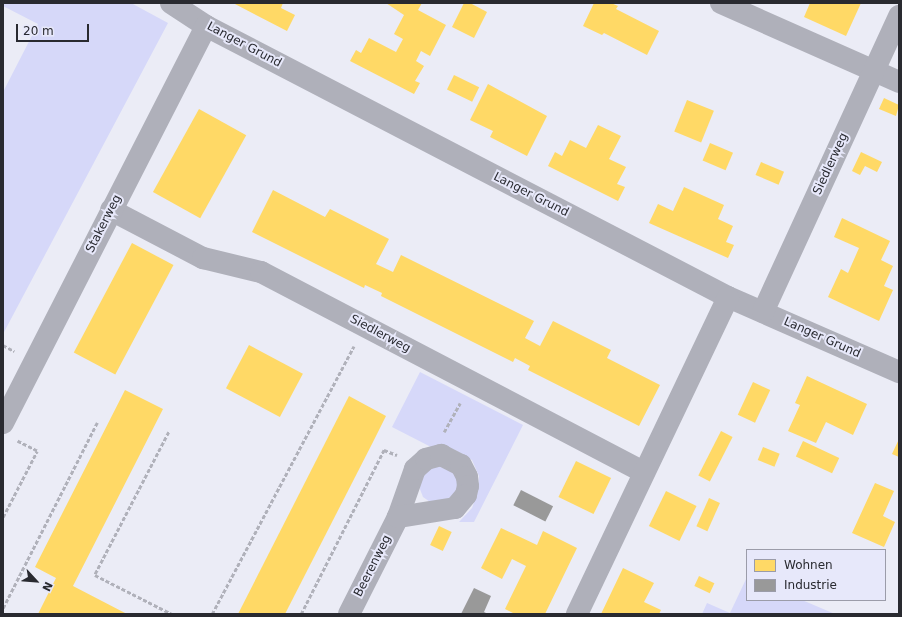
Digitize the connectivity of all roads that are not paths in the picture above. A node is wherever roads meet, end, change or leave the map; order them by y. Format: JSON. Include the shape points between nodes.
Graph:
{"nodes":[{"id":1,"x":171,"y":3,"type":"edge"},
{"id":2,"x":721,"y":3,"type":"edge"},
{"id":3,"x":899,"y":16,"type":"edge"},
{"id":4,"x":206,"y":26,"type":"junction"},
{"id":5,"x":874,"y":72,"type":"junction"},
{"id":6,"x":899,"y":82,"type":"edge"},
{"id":7,"x":112,"y":210,"type":"junction"},
{"id":8,"x":728,"y":297,"type":"junction"},
{"id":9,"x":763,"y":312,"type":"junction"},
{"id":10,"x":899,"y":372,"type":"edge"},
{"id":11,"x":6,"y":430,"type":"edge"},
{"id":12,"x":644,"y":472,"type":"junction"},
{"id":13,"x":398,"y":517,"type":"junction"},
{"id":14,"x":348,"y":614,"type":"edge"},
{"id":15,"x":577,"y":614,"type":"edge"}],
"edges":[{"from":1,"to":4,"type":"street","name":"Langer Grund"},
{"from":2,"to":5,"type":"street"},
{"from":3,"to":5,"type":"street","name":"Siedlerweg"},
{"from":4,"to":7,"type":"street","name":"Stakerweg"},
{"from":4,"to":8,"type":"street","name":"Langer Grund"},
{"from":5,"to":6,"type":"street"},
{"from":5,"to":9,"type":"street","name":"Siedlerweg"},
{"from":7,"to":11,"type":"street","name":"Stakerweg"},
{"from":7,"to":12,"type":"street","name":"Siedlerweg","via":[[203,258],[261,272]]},
{"from":8,"to":9,"type":"street","name":"Langer Grund"},
{"from":8,"to":12,"type":"street"},
{"from":9,"to":10,"type":"street","name":"Langer Grund"},
{"from":12,"to":15,"type":"street"},
{"from":13,"to":13,"type":"street","name":"Beerenweg","via":[[455,508],[466,495],[467,477],[461,465],[449,457],[432,456],[415,469]]},
{"from":13,"to":14,"type":"street","name":"Beerenweg"}]}
